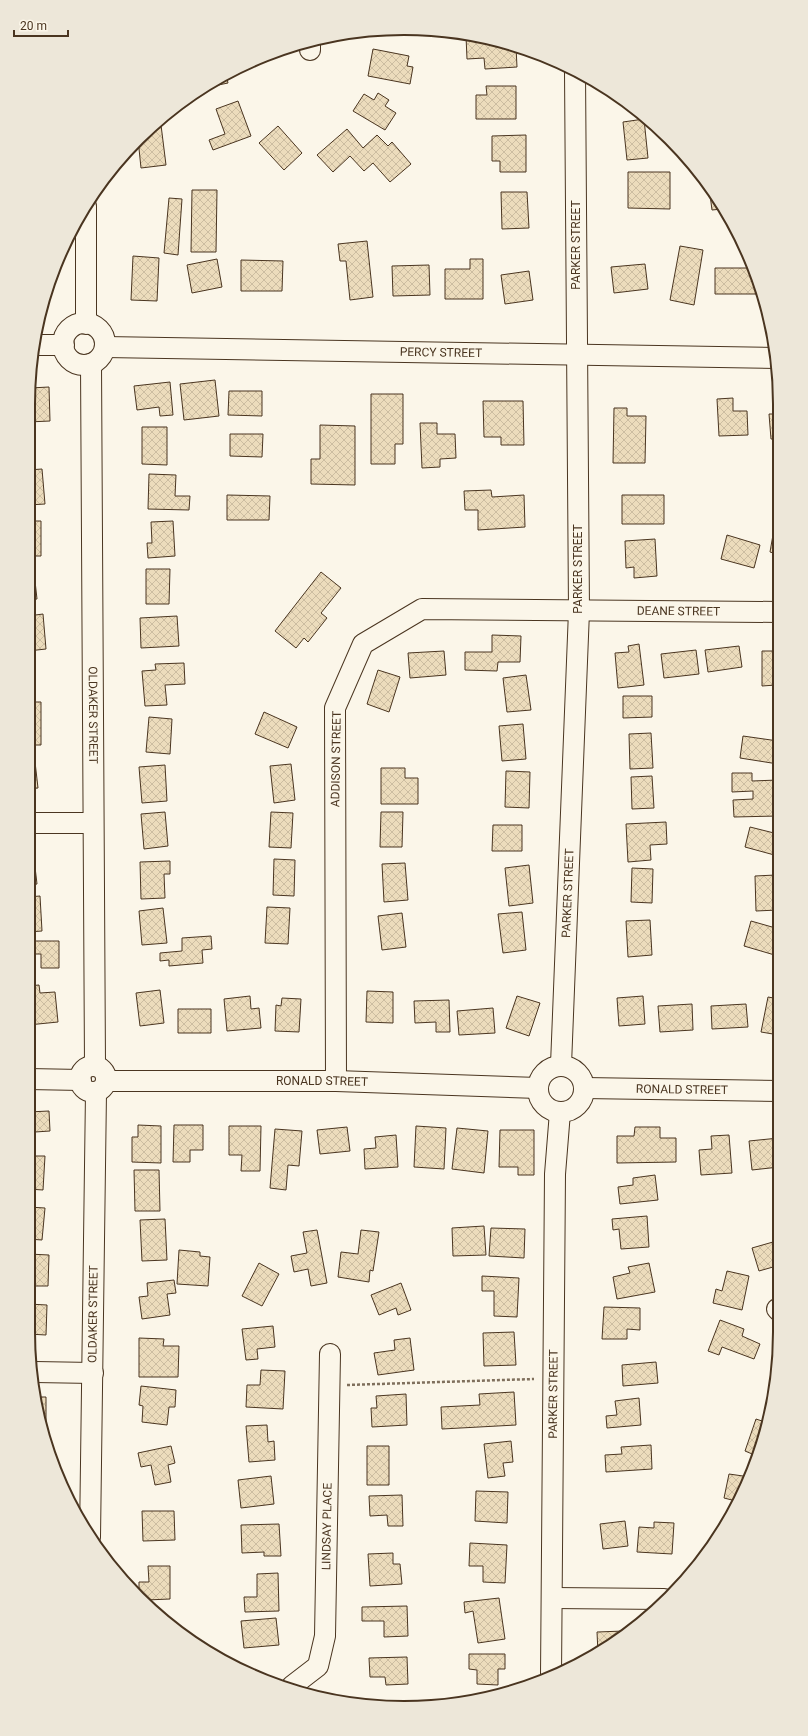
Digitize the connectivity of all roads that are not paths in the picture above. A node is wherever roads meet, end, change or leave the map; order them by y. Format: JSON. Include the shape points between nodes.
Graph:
{"nodes":[{"id":1,"x":575,"y":77,"type":"edge"},
{"id":2,"x":86,"y":216,"type":"edge"},
{"id":3,"x":86,"y":324,"type":"junction"},
{"id":4,"x":40,"y":345,"type":"edge"},
{"id":5,"x":64,"y":345,"type":"junction"},
{"id":6,"x":105,"y":347,"type":"junction"},
{"id":7,"x":577,"y":353,"type":"junction"},
{"id":8,"x":770,"y":358,"type":"edge"},
{"id":9,"x":91,"y":364,"type":"junction"},
{"id":10,"x":579,"y":610,"type":"junction"},
{"id":11,"x":773,"y":612,"type":"edge"},
{"id":12,"x":35,"y":823,"type":"edge"},
{"id":13,"x":92,"y":823,"type":"junction"},
{"id":14,"x":562,"y":1065,"type":"junction"},
{"id":15,"x":35,"y":1079,"type":"edge"},
{"id":16,"x":94,"y":1080,"type":"junction"},
{"id":17,"x":336,"y":1081,"type":"junction"},
{"id":18,"x":538,"y":1088,"type":"junction"},
{"id":19,"x":584,"y":1088,"type":"junction"},
{"id":20,"x":773,"y":1091,"type":"edge"},
{"id":21,"x":560,"y":1112,"type":"junction"},
{"id":22,"x":330,"y":1354,"type":"dead end"},
{"id":23,"x":37,"y":1372,"type":"edge"},
{"id":24,"x":93,"y":1373,"type":"junction"},
{"id":25,"x":90,"y":1526,"type":"edge"},
{"id":26,"x":553,"y":1598,"type":"junction"},
{"id":27,"x":658,"y":1599,"type":"edge"},
{"id":28,"x":552,"y":1670,"type":"edge"},
{"id":29,"x":295,"y":1684,"type":"edge"}],
"edges":[{"from":1,"to":7,"type":"street","name":"PARKER STREET"},
{"from":2,"to":3,"type":"street"},
{"from":3,"to":5,"type":"street","via":[[76,325],[70,329]]},
{"from":3,"to":6,"type":"street","via":[[98,328]]},
{"from":4,"to":5,"type":"street"},
{"from":5,"to":9,"type":"street","via":[[68,357],[74,362]]},
{"from":6,"to":7,"type":"street","name":"PERCY STREET"},
{"from":6,"to":9,"type":"street","via":[[99,359]]},
{"from":7,"to":8,"type":"street","name":"PERCY STREET"},
{"from":7,"to":10,"type":"street","name":"PARKER STREET"},
{"from":9,"to":13,"type":"street","name":"OLDAKER STREET"},
{"from":10,"to":11,"type":"street","name":"DEANE STREET"},
{"from":10,"to":14,"type":"street","name":"PARKER STREET"},
{"from":10,"to":17,"type":"street","name":"ADDISON STREET","via":[[422,609],[363,644],[335,708]]},
{"from":12,"to":13,"type":"street"},
{"from":13,"to":16,"type":"street","name":"OLDAKER STREET"},
{"from":14,"to":18,"type":"street","via":[[548,1070]]},
{"from":14,"to":19,"type":"street","via":[[575,1070],[583,1081]]},
{"from":15,"to":16,"type":"street","name":"RONALD STREET"},
{"from":16,"to":17,"type":"street","name":"RONALD STREET"},
{"from":16,"to":24,"type":"street","name":"OLDAKER STREET"},
{"from":17,"to":18,"type":"street","name":"RONALD STREET"},
{"from":18,"to":21,"type":"street","via":[[542,1102]]},
{"from":19,"to":20,"type":"street","name":"RONALD STREET"},
{"from":19,"to":21,"type":"street","via":[[580,1102],[568,1111]]},
{"from":21,"to":26,"type":"street","name":"PARKER STREET","via":[[555,1174]]},
{"from":22,"to":29,"type":"street","name":"LINDSAY PLACE","via":[[325,1636],[318,1666]]},
{"from":23,"to":24,"type":"street"},
{"from":24,"to":25,"type":"street","name":"OLDAKER STREET"},
{"from":26,"to":27,"type":"street"},
{"from":26,"to":28,"type":"street","name":"PARKER STREET"}]}
